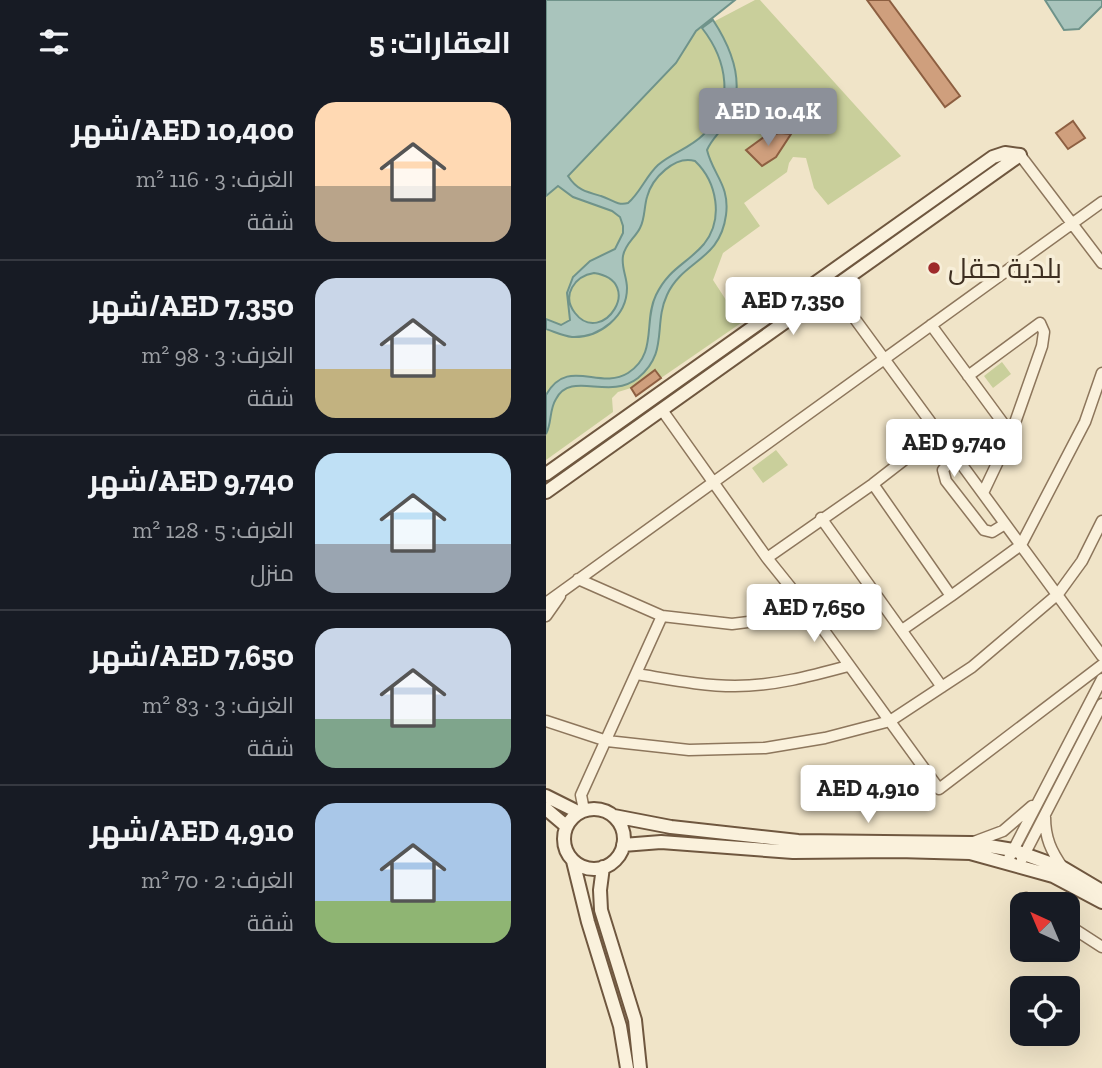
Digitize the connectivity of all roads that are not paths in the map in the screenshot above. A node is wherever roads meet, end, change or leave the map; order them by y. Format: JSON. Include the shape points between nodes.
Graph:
{"nodes":[{"id":1,"x":1020,"y":155,"type":"joint"},
{"id":2,"x":1001,"y":161,"type":"junction"},
{"id":3,"x":1102,"y":202,"type":"edge"},
{"id":4,"x":922,"y":207,"type":"junction"},
{"id":5,"x":930,"y":219,"type":"junction"},
{"id":6,"x":1072,"y":223,"type":"junction"},
{"id":7,"x":1102,"y":263,"type":"edge"},
{"id":8,"x":832,"y":289,"type":"junction"},
{"id":9,"x":931,"y":325,"type":"junction"},
{"id":10,"x":883,"y":360,"type":"junction"},
{"id":11,"x":1102,"y":373,"type":"edge"},
{"id":12,"x":968,"y":376,"type":"junction"},
{"id":13,"x":662,"y":410,"type":"junction"},
{"id":14,"x":940,"y":432,"type":"junction"},
{"id":15,"x":1011,"y":434,"type":"junction"},
{"id":16,"x":956,"y":455,"type":"junction"},
{"id":17,"x":546,"y":474,"type":"edge"},
{"id":18,"x":715,"y":481,"type":"junction"},
{"id":19,"x":873,"y":484,"type":"junction"},
{"id":20,"x":546,"y":492,"type":"edge"},
{"id":21,"x":983,"y":493,"type":"junction"},
{"id":22,"x":821,"y":519,"type":"junction"},
{"id":23,"x":1102,"y":521,"type":"edge"},
{"id":24,"x":1005,"y":524,"type":"junction"},
{"id":25,"x":1021,"y":544,"type":"junction"},
{"id":26,"x":768,"y":558,"type":"junction"},
{"id":27,"x":578,"y":579,"type":"junction"},
{"id":28,"x":564,"y":589,"type":"junction"},
{"id":29,"x":1058,"y":594,"type":"junction"},
{"id":30,"x":951,"y":596,"type":"junction"},
{"id":31,"x":546,"y":603,"type":"edge"},
{"id":32,"x":812,"y":614,"type":"junction"},
{"id":33,"x":546,"y":616,"type":"edge"},
{"id":34,"x":662,"y":616,"type":"junction"},
{"id":35,"x":902,"y":630,"type":"junction"},
{"id":36,"x":1102,"y":656,"type":"edge"},
{"id":37,"x":1102,"y":665,"type":"edge"},
{"id":38,"x":848,"y":666,"type":"junction"},
{"id":39,"x":636,"y":674,"type":"junction"},
{"id":40,"x":1102,"y":680,"type":"edge"},
{"id":41,"x":942,"y":687,"type":"junction"},
{"id":42,"x":1102,"y":704,"type":"edge"},
{"id":43,"x":890,"y":721,"type":"junction"},
{"id":44,"x":546,"y":722,"type":"edge"},
{"id":45,"x":607,"y":741,"type":"junction"},
{"id":46,"x":546,"y":796,"type":"edge"},
{"id":47,"x":1040,"y":798,"type":"junction"},
{"id":48,"x":546,"y":809,"type":"edge"},
{"id":49,"x":581,"y":811,"type":"junction"},
{"id":50,"x":1045,"y":811,"type":"junction"},
{"id":51,"x":614,"y":816,"type":"junction"},
{"id":52,"x":566,"y":826,"type":"junction"},
{"id":53,"x":971,"y":843,"type":"junction"},
{"id":54,"x":624,"y":845,"type":"junction"},
{"id":55,"x":1019,"y":853,"type":"junction"},
{"id":56,"x":573,"y":861,"type":"junction"},
{"id":57,"x":603,"y":867,"type":"junction"},
{"id":58,"x":1063,"y":868,"type":"junction"},
{"id":59,"x":1102,"y":891,"type":"edge"},
{"id":60,"x":1102,"y":902,"type":"edge"},
{"id":61,"x":1080,"y":933,"type":"edge"},
{"id":62,"x":1102,"y":947,"type":"edge"},
{"id":63,"x":627,"y":1068,"type":"edge"},
{"id":64,"x":640,"y":1068,"type":"edge"}],
"edges":[{"from":1,"to":2,"type":"street"},
{"from":1,"to":6,"type":"street"},
{"from":2,"to":4,"type":"street"},
{"from":2,"to":5,"type":"street"},
{"from":3,"to":6,"type":"street"},
{"from":4,"to":5,"type":"street"},
{"from":4,"to":17,"type":"street"},
{"from":5,"to":8,"type":"street"},
{"from":6,"to":7,"type":"street"},
{"from":6,"to":9,"type":"street"},
{"from":8,"to":10,"type":"street"},
{"from":8,"to":13,"type":"street"},
{"from":9,"to":10,"type":"street"},
{"from":9,"to":12,"type":"street"},
{"from":10,"to":14,"type":"street"},
{"from":10,"to":18,"type":"street"},
{"from":11,"to":25,"type":"street","via":[[1085,422]]},
{"from":12,"to":15,"type":"street"},
{"from":12,"to":15,"type":"street","via":[[1040,323],[1042,346]]},
{"from":13,"to":18,"type":"street"},
{"from":13,"to":20,"type":"street"},
{"from":14,"to":16,"type":"street"},
{"from":14,"to":19,"type":"street"},
{"from":15,"to":21,"type":"street"},
{"from":16,"to":21,"type":"street"},
{"from":16,"to":24,"type":"street","via":[[943,470],[946,481],[984,530],[992,532]]},
{"from":18,"to":26,"type":"street"},
{"from":18,"to":27,"type":"street"},
{"from":19,"to":22,"type":"street"},
{"from":19,"to":30,"type":"street"},
{"from":21,"to":24,"type":"street"},
{"from":22,"to":26,"type":"street"},
{"from":22,"to":35,"type":"street"},
{"from":23,"to":29,"type":"street","via":[[1082,562]]},
{"from":24,"to":25,"type":"street"},
{"from":25,"to":29,"type":"street"},
{"from":25,"to":30,"type":"street"},
{"from":26,"to":32,"type":"street"},
{"from":27,"to":28,"type":"street"},
{"from":27,"to":34,"type":"street"},
{"from":28,"to":31,"type":"street"},
{"from":28,"to":33,"type":"street"},
{"from":29,"to":36,"type":"street"},
{"from":29,"to":41,"type":"street"},
{"from":30,"to":35,"type":"street"},
{"from":32,"to":34,"type":"street","via":[[732,624]]},
{"from":32,"to":38,"type":"street"},
{"from":34,"to":39,"type":"street"},
{"from":35,"to":41,"type":"street"},
{"from":37,"to":43,"type":"street","via":[[939,789]]},
{"from":38,"to":39,"type":"street","via":[[793,681],[735,686]]},
{"from":38,"to":43,"type":"street"},
{"from":39,"to":45,"type":"street"},
{"from":40,"to":47,"type":"street"},
{"from":41,"to":43,"type":"street"},
{"from":42,"to":50,"type":"street"},
{"from":43,"to":45,"type":"street","via":[[765,748],[689,750]]},
{"from":44,"to":45,"type":"street"},
{"from":45,"to":49,"type":"street","via":[[581,795]]},
{"from":46,"to":49,"type":"street"},
{"from":47,"to":53,"type":"street","via":[[1003,831]]},
{"from":47,"to":55,"type":"street"},
{"from":48,"to":52,"type":"street"},
{"from":49,"to":51,"type":"street","via":[[597,808]]},
{"from":49,"to":52,"type":"street"},
{"from":50,"to":55,"type":"street"},
{"from":50,"to":58,"type":"street","via":[[1051,851]]},
{"from":51,"to":53,"type":"street","via":[[798,841]]},
{"from":51,"to":54,"type":"street","via":[[624,832]]},
{"from":52,"to":56,"type":"street","via":[[564,845]]},
{"from":53,"to":55,"type":"street"},
{"from":54,"to":55,"type":"street","via":[[671,842],[793,852]]},
{"from":54,"to":57,"type":"street","via":[[614,861]]},
{"from":55,"to":58,"type":"street"},
{"from":55,"to":60,"type":"street"},
{"from":56,"to":57,"type":"street","via":[[590,869]]},
{"from":56,"to":63,"type":"street","via":[[620,1026]]},
{"from":57,"to":64,"type":"street","via":[[601,910],[635,1020]]},
{"from":58,"to":59,"type":"street"},
{"from":61,"to":62,"type":"street"}]}
